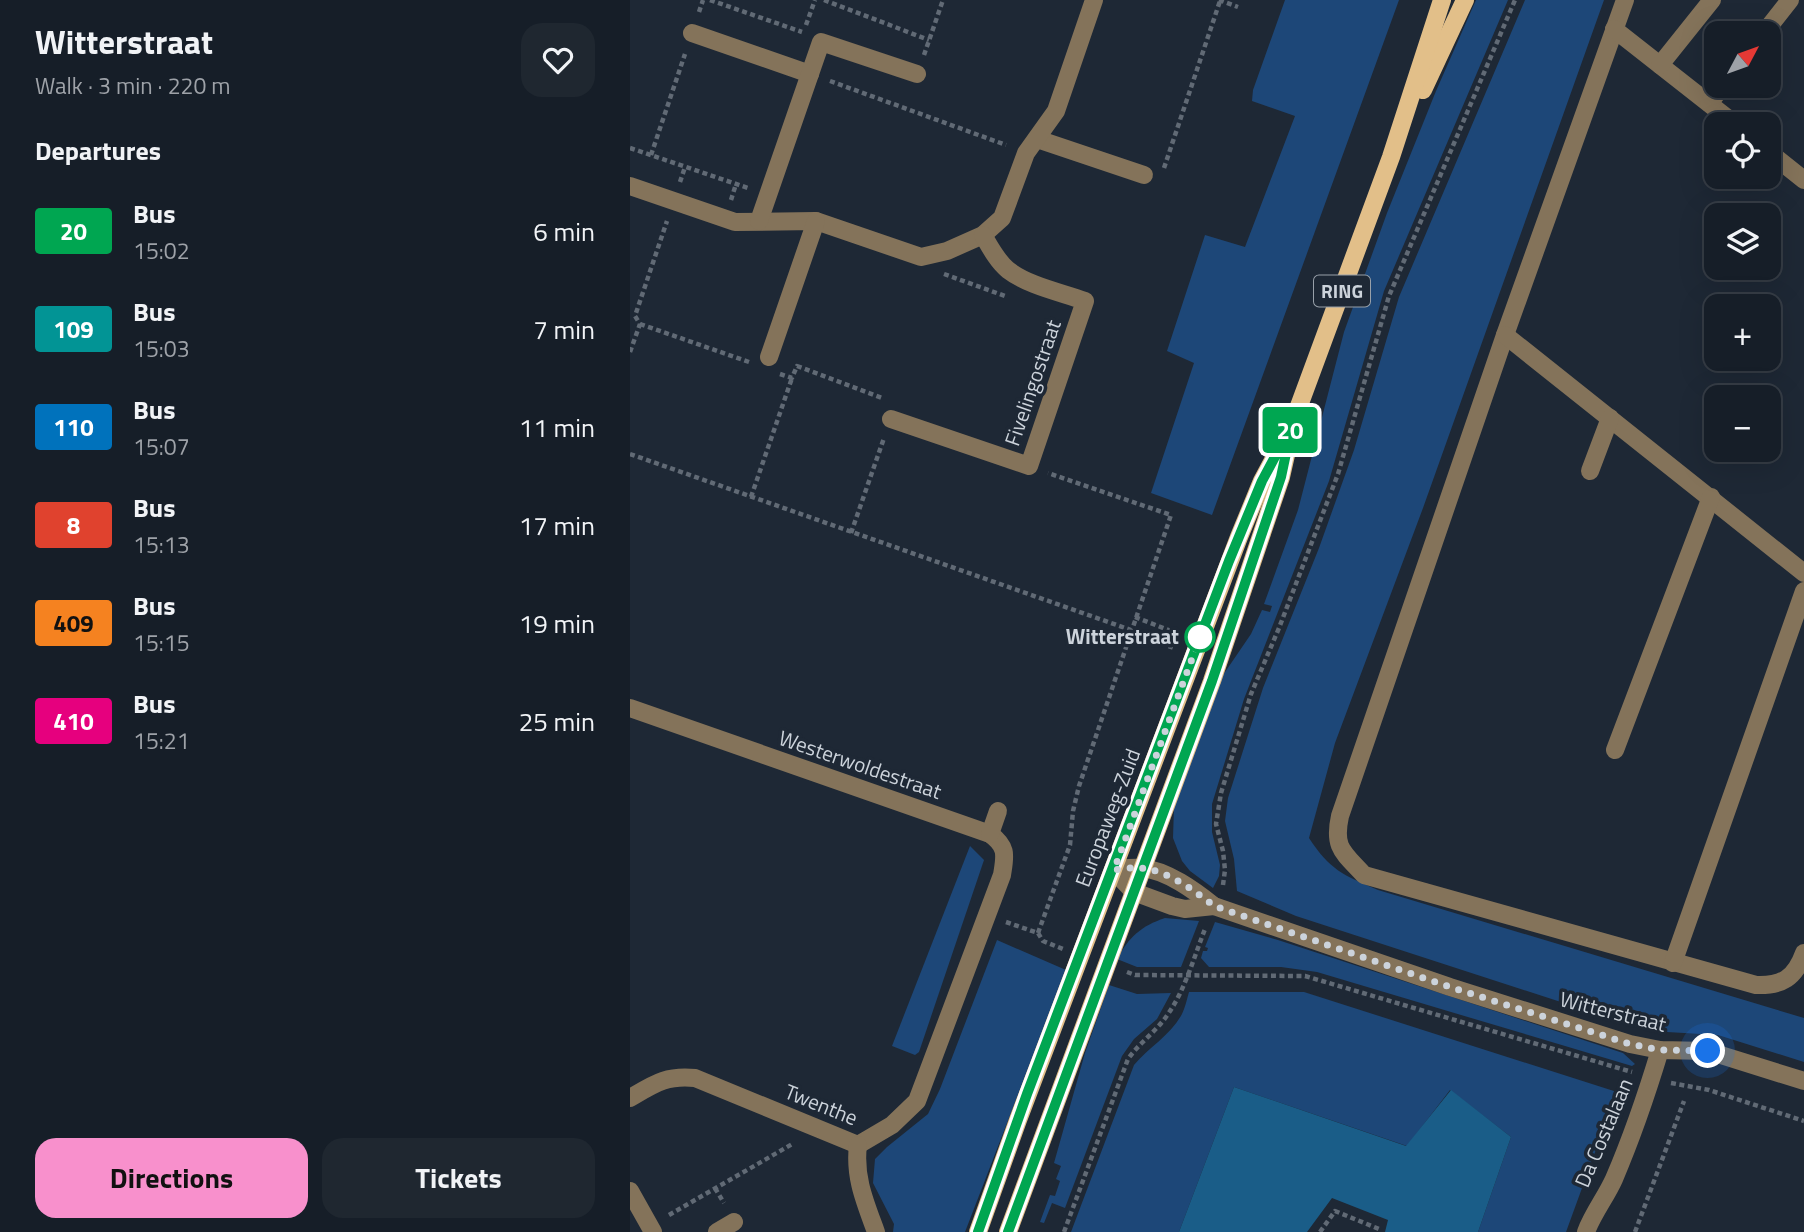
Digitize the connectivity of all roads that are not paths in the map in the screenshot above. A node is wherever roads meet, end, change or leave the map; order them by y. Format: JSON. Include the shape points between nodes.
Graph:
{"nodes":[{"id":1,"x":1094,"y":0,"type":"edge"},
{"id":2,"x":1442,"y":0,"type":"edge"},
{"id":3,"x":1465,"y":0,"type":"edge"},
{"id":4,"x":1625,"y":0,"type":"edge"},
{"id":5,"x":1712,"y":0,"type":"edge"},
{"id":6,"x":1790,"y":0,"type":"edge"},
{"id":7,"x":1773,"y":21,"type":"edge"},
{"id":8,"x":1614,"y":29,"type":"junction"},
{"id":9,"x":692,"y":33,"type":"road end"},
{"id":10,"x":1660,"y":65,"type":"junction"},
{"id":11,"x":810,"y":74,"type":"junction"},
{"id":12,"x":917,"y":74,"type":"dead end"},
{"id":13,"x":1713,"y":98,"type":"edge"},
{"id":14,"x":1709,"y":103,"type":"junction"},
{"id":15,"x":1720,"y":112,"type":"edge"},
{"id":16,"x":1032,"y":146,"type":"junction"},
{"id":17,"x":1391,"y":157,"type":"junction"},
{"id":18,"x":1781,"y":162,"type":"edge"},
{"id":19,"x":1144,"y":175,"type":"road end"},
{"id":20,"x":1804,"y":180,"type":"edge"},
{"id":21,"x":630,"y":186,"type":"edge"},
{"id":22,"x":759,"y":221,"type":"junction"},
{"id":23,"x":816,"y":221,"type":"junction"},
{"id":24,"x":983,"y":234,"type":"junction"},
{"id":25,"x":1505,"y":335,"type":"junction"},
{"id":26,"x":769,"y":358,"type":"dead end"},
{"id":27,"x":1610,"y":418,"type":"junction"},
{"id":28,"x":891,"y":419,"type":"road end"},
{"id":29,"x":1292,"y":425,"type":"junction"},
{"id":30,"x":1590,"y":471,"type":"dead end"},
{"id":31,"x":1711,"y":497,"type":"junction"},
{"id":32,"x":1804,"y":573,"type":"edge"},
{"id":33,"x":1804,"y":591,"type":"edge"},
{"id":34,"x":630,"y":708,"type":"edge"},
{"id":35,"x":1615,"y":750,"type":"dead end"},
{"id":36,"x":998,"y":811,"type":"dead end"},
{"id":37,"x":990,"y":834,"type":"junction"},
{"id":38,"x":1142,"y":868,"type":"junction"},
{"id":39,"x":1114,"y":870,"type":"junction"},
{"id":40,"x":1134,"y":891,"type":"junction"},
{"id":41,"x":1214,"y":906,"type":"junction"},
{"id":42,"x":1804,"y":953,"type":"edge"},
{"id":43,"x":1673,"y":963,"type":"junction"},
{"id":44,"x":1660,"y":1050,"type":"junction"},
{"id":45,"x":1804,"y":1081,"type":"edge"},
{"id":46,"x":630,"y":1098,"type":"edge"},
{"id":47,"x":858,"y":1145,"type":"junction"},
{"id":48,"x":630,"y":1191,"type":"edge"},
{"id":49,"x":734,"y":1222,"type":"dead end"},
{"id":50,"x":651,"y":1229,"type":"edge"},
{"id":51,"x":717,"y":1232,"type":"edge"},
{"id":52,"x":876,"y":1232,"type":"edge"},
{"id":53,"x":978,"y":1232,"type":"edge"},
{"id":54,"x":1008,"y":1232,"type":"edge"},
{"id":55,"x":1586,"y":1232,"type":"edge"}],
"edges":[{"from":1,"to":16,"type":"street","via":[[1056,111]]},
{"from":2,"to":17,"type":"main road","name":"Europaweg-Zuid","number":"RING"},
{"from":3,"to":17,"type":"main road","name":"Europaweg-Zuid","number":"RING"},
{"from":4,"to":8,"type":"street"},
{"from":5,"to":10,"type":"street"},
{"from":6,"to":7,"type":"street"},
{"from":8,"to":10,"type":"street"},
{"from":8,"to":25,"type":"street"},
{"from":9,"to":11,"type":"street"},
{"from":10,"to":14,"type":"street"},
{"from":11,"to":12,"type":"street","via":[[821,43]]},
{"from":11,"to":22,"type":"street"},
{"from":13,"to":14,"type":"street"},
{"from":14,"to":15,"type":"street"},
{"from":16,"to":19,"type":"street"},
{"from":16,"to":24,"type":"street","via":[[1002,218]]},
{"from":17,"to":29,"type":"main road","name":"Europaweg-Zuid","number":"RING"},
{"from":18,"to":20,"type":"street"},
{"from":21,"to":22,"type":"street","via":[[735,222]]},
{"from":22,"to":23,"type":"street"},
{"from":23,"to":24,"type":"street","via":[[921,257]]},
{"from":23,"to":26,"type":"street"},
{"from":24,"to":28,"type":"street","name":"Fivelingostraat","via":[[1007,270],[1085,301],[1029,466]]},
{"from":25,"to":27,"type":"street"},
{"from":25,"to":43,"type":"street","via":[[1340,816],[1339,847],[1364,875]]},
{"from":27,"to":30,"type":"street"},
{"from":27,"to":31,"type":"street"},
{"from":29,"to":38,"type":"main road","name":"Europaweg-Zuid","number":"RING","via":[[1281,477],[1212,681]]},
{"from":29,"to":39,"type":"main road","name":"Europaweg-Zuid","number":"RING","via":[[1239,537]]},
{"from":31,"to":32,"type":"street"},
{"from":31,"to":35,"type":"street"},
{"from":33,"to":43,"type":"street"},
{"from":34,"to":37,"type":"street","name":"Westerwoldestraat"},
{"from":36,"to":37,"type":"street"},
{"from":37,"to":47,"type":"street","name":"Twenthe","via":[[1005,851],[1002,875],[917,1101],[892,1125]]},
{"from":38,"to":39,"type":"street","name":"Witterstraat"},
{"from":38,"to":40,"type":"main road","name":"Europaweg-Zuid","number":"RING"},
{"from":38,"to":41,"type":"street","name":"Witterstraat","via":[[1178,880]]},
{"from":39,"to":40,"type":"street","name":"Witterstraat"},
{"from":39,"to":53,"type":"main road","name":"Europaweg-Zuid","number":"RING"},
{"from":40,"to":41,"type":"street","name":"Witterstraat","via":[[1185,909]]},
{"from":40,"to":54,"type":"main road","name":"Europaweg-Zuid","number":"RING"},
{"from":41,"to":44,"type":"street","name":"Witterstraat","via":[[1497,1003]]},
{"from":42,"to":43,"type":"street","via":[[1795,973],[1771,985]]},
{"from":44,"to":45,"type":"street","name":"Witterstraat","via":[[1708,1051]]},
{"from":44,"to":55,"type":"street","name":"Da Costalaan","via":[[1612,1183]]},
{"from":46,"to":47,"type":"street","name":"Twenthe","via":[[662,1080],[695,1078]]},
{"from":47,"to":52,"type":"street","via":[[859,1185]]},
{"from":48,"to":50,"type":"street"},
{"from":49,"to":51,"type":"street"}]}
